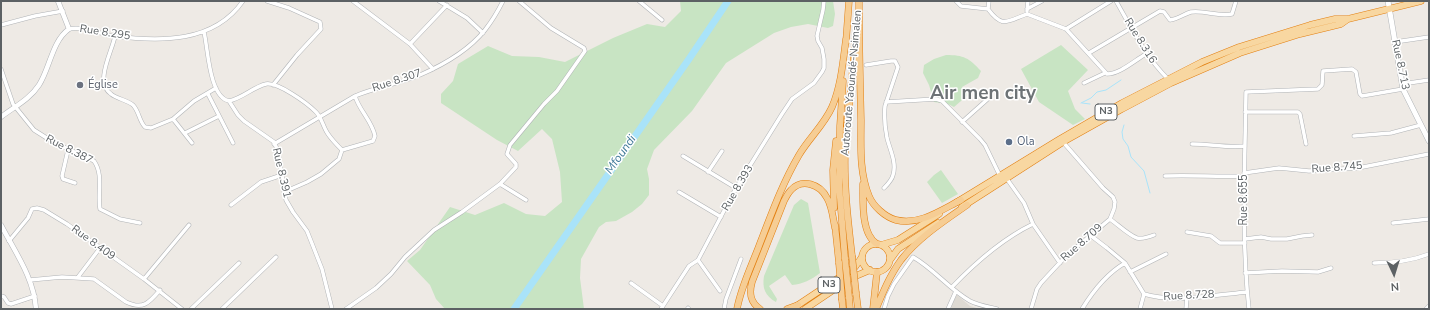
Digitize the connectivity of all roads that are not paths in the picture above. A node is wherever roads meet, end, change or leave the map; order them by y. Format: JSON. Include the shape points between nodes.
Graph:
{"nodes":[{"id":1,"x":58,"y":1,"type":"edge"},
{"id":2,"x":243,"y":1,"type":"edge"},
{"id":3,"x":267,"y":1,"type":"edge"},
{"id":4,"x":353,"y":1,"type":"edge"},
{"id":5,"x":503,"y":1,"type":"edge"},
{"id":6,"x":519,"y":1,"type":"edge"},
{"id":7,"x":639,"y":1,"type":"edge"},
{"id":8,"x":824,"y":1,"type":"edge"},
{"id":9,"x":849,"y":1,"type":"edge"},
{"id":10,"x":858,"y":1,"type":"edge"},
{"id":11,"x":956,"y":1,"type":"edge"},
{"id":12,"x":990,"y":1,"type":"edge"},
{"id":13,"x":1028,"y":1,"type":"edge"},
{"id":14,"x":1042,"y":1,"type":"edge"},
{"id":15,"x":1111,"y":1,"type":"edge"},
{"id":16,"x":1116,"y":1,"type":"edge"},
{"id":17,"x":1236,"y":1,"type":"edge"},
{"id":18,"x":1388,"y":1,"type":"edge"},
{"id":19,"x":1421,"y":1,"type":"edge"},
{"id":20,"x":442,"y":2,"type":"edge"},
{"id":21,"x":447,"y":5,"type":"junction"},
{"id":22,"x":1389,"y":8,"type":"junction"},
{"id":23,"x":1028,"y":9,"type":"junction"},
{"id":24,"x":988,"y":10,"type":"junction"},
{"id":25,"x":63,"y":11,"type":"junction"},
{"id":26,"x":1027,"y":14,"type":"junction"},
{"id":27,"x":1348,"y":19,"type":"junction"},
{"id":28,"x":662,"y":20,"type":"dead end"},
{"id":29,"x":1,"y":25,"type":"edge"},
{"id":30,"x":1131,"y":28,"type":"junction"},
{"id":31,"x":69,"y":29,"type":"junction"},
{"id":32,"x":1066,"y":29,"type":"junction"},
{"id":33,"x":204,"y":32,"type":"junction"},
{"id":34,"x":482,"y":33,"type":"junction"},
{"id":35,"x":115,"y":36,"type":"junction"},
{"id":36,"x":1429,"y":38,"type":"edge"},
{"id":37,"x":846,"y":39,"type":"junction"},
{"id":38,"x":1395,"y":42,"type":"junction"},
{"id":39,"x":410,"y":44,"type":"junction"},
{"id":40,"x":1089,"y":53,"type":"junction"},
{"id":41,"x":1146,"y":54,"type":"junction"},
{"id":42,"x":866,"y":65,"type":"dead end"},
{"id":43,"x":1,"y":69,"type":"edge"},
{"id":44,"x":433,"y":69,"type":"junction"},
{"id":45,"x":1105,"y":73,"type":"junction"},
{"id":46,"x":1168,"y":79,"type":"junction"},
{"id":47,"x":1429,"y":80,"type":"edge"},
{"id":48,"x":1084,"y":83,"type":"dead end"},
{"id":49,"x":273,"y":85,"type":"junction"},
{"id":50,"x":1403,"y":86,"type":"junction"},
{"id":51,"x":216,"y":88,"type":"junction"},
{"id":52,"x":208,"y":94,"type":"junction"},
{"id":53,"x":990,"y":94,"type":"dead end"},
{"id":54,"x":355,"y":96,"type":"junction"},
{"id":55,"x":229,"y":101,"type":"junction"},
{"id":56,"x":886,"y":102,"type":"junction"},
{"id":57,"x":15,"y":107,"type":"junction"},
{"id":58,"x":1245,"y":112,"type":"junction"},
{"id":59,"x":219,"y":116,"type":"junction"},
{"id":60,"x":1,"y":117,"type":"edge"},
{"id":61,"x":319,"y":117,"type":"junction"},
{"id":62,"x":173,"y":119,"type":"junction"},
{"id":63,"x":962,"y":122,"type":"junction"},
{"id":64,"x":1421,"y":125,"type":"junction"},
{"id":65,"x":840,"y":126,"type":"junction"},
{"id":66,"x":185,"y":133,"type":"junction"},
{"id":67,"x":1354,"y":136,"type":"dead end"},
{"id":68,"x":1429,"y":141,"type":"edge"},
{"id":69,"x":1063,"y":142,"type":"junction"},
{"id":70,"x":192,"y":143,"type":"dead end"},
{"id":71,"x":233,"y":143,"type":"dead end"},
{"id":72,"x":274,"y":144,"type":"junction"},
{"id":73,"x":1192,"y":144,"type":"dead end"},
{"id":74,"x":1306,"y":144,"type":"dead end"},
{"id":75,"x":1245,"y":146,"type":"junction"},
{"id":76,"x":68,"y":150,"type":"junction"},
{"id":77,"x":342,"y":150,"type":"junction"},
{"id":78,"x":722,"y":151,"type":"dead end"},
{"id":79,"x":1429,"y":154,"type":"edge"},
{"id":80,"x":683,"y":156,"type":"dead end"},
{"id":81,"x":708,"y":172,"type":"junction"},
{"id":82,"x":1244,"y":174,"type":"junction"},
{"id":83,"x":282,"y":175,"type":"junction"},
{"id":84,"x":1000,"y":176,"type":"junction"},
{"id":85,"x":1165,"y":176,"type":"dead end"},
{"id":86,"x":863,"y":177,"type":"junction"},
{"id":87,"x":1007,"y":179,"type":"junction"},
{"id":88,"x":75,"y":183,"type":"dead end"},
{"id":89,"x":500,"y":184,"type":"junction"},
{"id":90,"x":736,"y":188,"type":"junction"},
{"id":91,"x":884,"y":188,"type":"dead end"},
{"id":92,"x":284,"y":192,"type":"junction"},
{"id":93,"x":679,"y":192,"type":"dead end"},
{"id":94,"x":526,"y":200,"type":"dead end"},
{"id":95,"x":961,"y":200,"type":"junction"},
{"id":96,"x":231,"y":205,"type":"dead end"},
{"id":97,"x":967,"y":205,"type":"junction"},
{"id":98,"x":722,"y":217,"type":"junction"},
{"id":99,"x":1110,"y":219,"type":"junction"},
{"id":100,"x":1429,"y":219,"type":"edge"},
{"id":101,"x":140,"y":223,"type":"dead end"},
{"id":102,"x":1393,"y":223,"type":"dead end"},
{"id":103,"x":189,"y":224,"type":"dead end"},
{"id":104,"x":1033,"y":224,"type":"junction"},
{"id":105,"x":1,"y":225,"type":"edge"},
{"id":106,"x":835,"y":228,"type":"junction"},
{"id":107,"x":1186,"y":232,"type":"dead end"},
{"id":108,"x":1090,"y":235,"type":"junction"},
{"id":109,"x":1154,"y":235,"type":"dead end"},
{"id":110,"x":1312,"y":235,"type":"dead end"},
{"id":111,"x":9,"y":241,"type":"junction"},
{"id":112,"x":1245,"y":241,"type":"junction"},
{"id":113,"x":879,"y":245,"type":"junction"},
{"id":114,"x":100,"y":248,"type":"junction"},
{"id":115,"x":1166,"y":254,"type":"dead end"},
{"id":116,"x":1429,"y":254,"type":"edge"},
{"id":117,"x":276,"y":257,"type":"dead end"},
{"id":118,"x":862,"y":258,"type":"junction"},
{"id":119,"x":741,"y":259,"type":"dead end"},
{"id":120,"x":698,"y":260,"type":"junction"},
{"id":121,"x":890,"y":260,"type":"junction"},
{"id":122,"x":842,"y":261,"type":"junction"},
{"id":123,"x":239,"y":263,"type":"dead end"},
{"id":124,"x":1060,"y":263,"type":"junction"},
{"id":125,"x":1374,"y":263,"type":"dead end"},
{"id":126,"x":1124,"y":264,"type":"junction"},
{"id":127,"x":1331,"y":268,"type":"dead end"},
{"id":128,"x":870,"y":270,"type":"junction"},
{"id":129,"x":877,"y":272,"type":"junction"},
{"id":130,"x":1130,"y":272,"type":"junction"},
{"id":131,"x":1245,"y":273,"type":"junction"},
{"id":132,"x":78,"y":277,"type":"junction"},
{"id":133,"x":144,"y":279,"type":"junction"},
{"id":134,"x":30,"y":280,"type":"junction"},
{"id":135,"x":631,"y":283,"type":"dead end"},
{"id":136,"x":952,"y":287,"type":"junction"},
{"id":137,"x":160,"y":290,"type":"junction"},
{"id":138,"x":956,"y":291,"type":"junction"},
{"id":139,"x":720,"y":292,"type":"dead end"},
{"id":140,"x":1247,"y":292,"type":"junction"},
{"id":141,"x":1144,"y":294,"type":"junction"},
{"id":142,"x":1,"y":296,"type":"edge"},
{"id":143,"x":35,"y":296,"type":"junction"},
{"id":144,"x":1187,"y":297,"type":"junction"},
{"id":145,"x":662,"y":307,"type":"edge"},
{"id":146,"x":795,"y":307,"type":"edge"},
{"id":147,"x":36,"y":309,"type":"edge"},
{"id":148,"x":182,"y":309,"type":"edge"},
{"id":149,"x":191,"y":309,"type":"edge"},
{"id":150,"x":222,"y":309,"type":"edge"},
{"id":151,"x":332,"y":309,"type":"edge"},
{"id":152,"x":346,"y":309,"type":"edge"},
{"id":153,"x":724,"y":309,"type":"edge"},
{"id":154,"x":737,"y":309,"type":"edge"},
{"id":155,"x":760,"y":309,"type":"edge"},
{"id":156,"x":787,"y":309,"type":"edge"},
{"id":157,"x":805,"y":309,"type":"edge"},
{"id":158,"x":843,"y":309,"type":"edge"},
{"id":159,"x":850,"y":309,"type":"edge"},
{"id":160,"x":858,"y":309,"type":"edge"},
{"id":161,"x":874,"y":309,"type":"edge"},
{"id":162,"x":884,"y":309,"type":"edge"},
{"id":163,"x":948,"y":309,"type":"edge"},
{"id":164,"x":997,"y":309,"type":"edge"},
{"id":165,"x":1031,"y":309,"type":"edge"},
{"id":166,"x":1082,"y":309,"type":"edge"},
{"id":167,"x":1140,"y":309,"type":"edge"},
{"id":168,"x":1186,"y":309,"type":"edge"},
{"id":169,"x":1249,"y":309,"type":"edge"}],
"edges":[{"from":1,"to":25,"type":"street"},
{"from":2,"to":33,"type":"street","name":"Rue 8.295","via":[[228,19]]},
{"from":3,"to":49,"type":"street","via":[[320,22],[321,26]]},
{"from":4,"to":39,"type":"street"},
{"from":5,"to":34,"type":"street","name":"Rue 8.307"},
{"from":6,"to":89,"type":"street","via":[[551,28],[585,51],[557,91],[510,145],[507,154],[516,167]]},
{"from":7,"to":28,"type":"street"},
{"from":8,"to":90,"type":"street","name":"Rue 8.393","via":[[816,36],[824,59],[822,72],[814,83],[792,98]]},
{"from":9,"to":37,"type":"highway","name":"Autoroute Yaoundé-Nsimalen"},
{"from":10,"to":86,"type":"highway"},
{"from":10,"to":160,"type":"highway","name":"Autoroute Yaoundé-Nsimalen","bridge":true,"via":[[845,154],[846,204]]},
{"from":11,"to":24,"type":"street","via":[[961,6]]},
{"from":12,"to":24,"type":"street"},
{"from":13,"to":23,"type":"street"},
{"from":14,"to":23,"type":"street"},
{"from":15,"to":32,"type":"street"},
{"from":16,"to":30,"type":"street","name":"Rue 8.316"},
{"from":17,"to":30,"type":"street","via":[[1232,14],[1224,16],[1190,12],[1170,20],[1160,11]]},
{"from":18,"to":22,"type":"main road","name":"Rue 8.713"},
{"from":19,"to":22,"type":"highway","number":"N3"},
{"from":20,"to":21,"type":"street"},
{"from":21,"to":34,"type":"street","via":[[467,18]]},
{"from":21,"to":39,"type":"street"},
{"from":22,"to":27,"type":"highway","number":"N3"},
{"from":22,"to":38,"type":"main road","name":"Rue 8.713"},
{"from":23,"to":26,"type":"street"},
{"from":24,"to":26,"type":"street","via":[[1001,22]]},
{"from":25,"to":29,"type":"street"},
{"from":25,"to":31,"type":"street"},
{"from":26,"to":32,"type":"street"},
{"from":27,"to":46,"type":"highway","number":"N3","via":[[1335,19],[1310,25],[1239,47]]},
{"from":27,"to":69,"type":"highway","number":"N3","via":[[1341,24],[1240,53],[1202,69]]},
{"from":30,"to":40,"type":"street"},
{"from":30,"to":41,"type":"street","name":"Rue 8.316"},
{"from":31,"to":35,"type":"street","name":"Rue 8.295","via":[[78,28]]},
{"from":31,"to":57,"type":"street","name":"Rue 8.295","via":[[56,45],[38,86]]},
{"from":32,"to":40,"type":"street"},
{"from":33,"to":35,"type":"street","name":"Rue 8.295","via":[[172,38]]},
{"from":33,"to":51,"type":"street","name":"Rue 8.391","via":[[210,71]]},
{"from":34,"to":44,"type":"street","name":"Rue 8.307","via":[[460,52]]},
{"from":35,"to":62,"type":"street","via":[[104,74],[107,91],[116,98],[132,104],[143,125],[148,128]]},
{"from":36,"to":38,"type":"street"},
{"from":37,"to":65,"type":"highway","name":"Autoroute Yaoundé-Nsimalen"},
{"from":37,"to":154,"type":"highway","via":[[840,81],[833,104],[806,143],[787,178],[743,286]]},
{"from":38,"to":50,"type":"main road","name":"Rue 8.713"},
{"from":39,"to":44,"type":"street"},
{"from":40,"to":45,"type":"street"},
{"from":41,"to":45,"type":"street","via":[[1120,70],[1109,75]]},
{"from":41,"to":46,"type":"street","name":"Rue 8.316"},
{"from":42,"to":56,"type":"street","via":[[891,61],[898,64],[898,71]]},
{"from":43,"to":57,"type":"street","name":"Rue 8.387"},
{"from":44,"to":54,"type":"street","name":"Rue 8.307"},
{"from":45,"to":48,"type":"street"},
{"from":46,"to":84,"type":"highway","number":"N3","via":[[1103,114]]},
{"from":47,"to":50,"type":"street"},
{"from":49,"to":55,"type":"street","via":[[262,85]]},
{"from":49,"to":61,"type":"street","via":[[303,102]]},
{"from":50,"to":58,"type":"street","name":"Rue 8.655","via":[[1362,96],[1356,72],[1352,69],[1324,71],[1322,85],[1318,89],[1246,92]]},
{"from":50,"to":64,"type":"main road","name":"Rue 8.713"},
{"from":51,"to":52,"type":"street"},
{"from":51,"to":55,"type":"street","name":"Rue 8.391","via":[[222,97]]},
{"from":52,"to":59,"type":"street"},
{"from":52,"to":62,"type":"street"},
{"from":53,"to":63,"type":"street","via":[[990,97]]},
{"from":54,"to":61,"type":"street","name":"Rue 8.307"},
{"from":54,"to":77,"type":"street","via":[[375,136],[373,141]]},
{"from":55,"to":72,"type":"street","name":"Rue 8.391","via":[[244,121],[269,137]]},
{"from":56,"to":63,"type":"street","via":[[939,100]]},
{"from":56,"to":91,"type":"street","via":[[884,112],[894,171]]},
{"from":57,"to":60,"type":"street","name":"Rue 8.295"},
{"from":57,"to":76,"type":"street","name":"Rue 8.387","via":[[40,135]]},
{"from":58,"to":74,"type":"street","via":[[1298,112]]},
{"from":58,"to":75,"type":"street","name":"Rue 8.655"},
{"from":59,"to":66,"type":"street"},
{"from":59,"to":71,"type":"street"},
{"from":61,"to":72,"type":"street","name":"Rue 8.307"},
{"from":61,"to":77,"type":"street","via":[[328,134]]},
{"from":62,"to":66,"type":"street"},
{"from":63,"to":84,"type":"street","via":[[985,145]]},
{"from":64,"to":67,"type":"street","via":[[1390,133]]},
{"from":64,"to":68,"type":"main road","name":"Rue 8.713"},
{"from":65,"to":106,"type":"highway","via":[[834,170]]},
{"from":65,"to":122,"type":"highway","name":"Autoroute Yaoundé-Nsimalen"},
{"from":66,"to":70,"type":"street"},
{"from":69,"to":87,"type":"highway","number":"N3"},
{"from":69,"to":99,"type":"street","name":"Rue 8.709","via":[[1113,197],[1115,202]]},
{"from":72,"to":83,"type":"street","name":"Rue 8.391","via":[[278,151]]},
{"from":73,"to":75,"type":"street"},
{"from":75,"to":82,"type":"street","name":"Rue 8.655"},
{"from":76,"to":88,"type":"street","via":[[62,176],[63,179]]},
{"from":76,"to":101,"type":"street","name":"Rue 8.387","via":[[97,165],[100,209],[120,219]]},
{"from":77,"to":92,"type":"street","via":[[339,159],[321,174]]},
{"from":78,"to":81,"type":"street"},
{"from":79,"to":82,"type":"street","name":"Rue 8.745","via":[[1358,168],[1309,171],[1279,168]]},
{"from":80,"to":81,"type":"street"},
{"from":81,"to":90,"type":"street"},
{"from":82,"to":85,"type":"street","name":"Rue 8.745","via":[[1226,177]]},
{"from":82,"to":112,"type":"street","name":"Rue 8.655"},
{"from":83,"to":92,"type":"street","name":"Rue 8.391"},
{"from":83,"to":96,"type":"street","via":[[261,182]]},
{"from":84,"to":95,"type":"highway","number":"N3"},
{"from":86,"to":95,"type":"highway","via":[[876,207],[895,220],[914,221]]},
{"from":86,"to":113,"type":"highway","via":[[865,225],[872,241]]},
{"from":87,"to":97,"type":"highway","number":"N3"},
{"from":87,"to":104,"type":"street","via":[[1024,203]]},
{"from":89,"to":94,"type":"street"},
{"from":89,"to":152,"type":"street","via":[[434,230],[376,288]]},
{"from":90,"to":98,"type":"street","name":"Rue 8.393"},
{"from":92,"to":151,"type":"street","name":"Rue 8.391","via":[[289,206],[307,231],[322,269]]},
{"from":93,"to":98,"type":"street"},
{"from":95,"to":113,"type":"highway","number":"N3","via":[[891,244]]},
{"from":97,"to":121,"type":"highway","number":"N3","via":[[898,249]]},
{"from":97,"to":161,"type":"highway","via":[[911,249],[900,261]]},
{"from":98,"to":120,"type":"street","name":"Rue 8.393"},
{"from":99,"to":108,"type":"street","name":"Rue 8.709"},
{"from":99,"to":109,"type":"street","via":[[1137,238]]},
{"from":100,"to":102,"type":"street"},
{"from":103,"to":133,"type":"street"},
{"from":104,"to":124,"type":"street"},
{"from":104,"to":136,"type":"street","via":[[996,246]]},
{"from":105,"to":111,"type":"street"},
{"from":106,"to":122,"type":"highway"},
{"from":106,"to":155,"type":"highway","via":[[827,197],[817,186],[802,184],[790,191],[752,282],[750,295]]},
{"from":107,"to":112,"type":"street","via":[[1211,236],[1220,243]]},
{"from":108,"to":124,"type":"street","name":"Rue 8.709"},
{"from":108,"to":126,"type":"street"},
{"from":110,"to":112,"type":"street","via":[[1287,239],[1261,237]]},
{"from":111,"to":114,"type":"street","name":"Rue 8.409","via":[[28,218],[32,209],[37,208],[67,224]]},
{"from":111,"to":134,"type":"street"},
{"from":112,"to":131,"type":"street","name":"Rue 8.655"},
{"from":113,"to":118,"type":"highway","number":"N3","via":[[872,245],[865,250]]},
{"from":113,"to":121,"type":"highway","via":[[888,251]]},
{"from":114,"to":132,"type":"street"},
{"from":114,"to":133,"type":"street","name":"Rue 8.409"},
{"from":115,"to":130,"type":"street"},
{"from":116,"to":125,"type":"street","via":[[1410,260]]},
{"from":117,"to":150,"type":"street"},
{"from":118,"to":128,"type":"highway"},
{"from":118,"to":146,"type":"highway","number":"N3","via":[[855,267]]},
{"from":119,"to":153,"type":"street"},
{"from":120,"to":139,"type":"street"},
{"from":120,"to":145,"type":"street","name":"Rue 8.393","via":[[689,266]]},
{"from":121,"to":129,"type":"highway","number":"N3","via":[[885,268]]},
{"from":122,"to":158,"type":"highway","bridge":true},
{"from":122,"to":159,"type":"highway","name":"Autoroute Yaoundé-Nsimalen","bridge":true},
{"from":123,"to":149,"type":"street"},
{"from":124,"to":165,"type":"street","name":"Rue 8.709","via":[[1037,289]]},
{"from":126,"to":130,"type":"street"},
{"from":126,"to":166,"type":"street","via":[[1096,288]]},
{"from":127,"to":131,"type":"street","via":[[1318,272]]},
{"from":128,"to":129,"type":"highway"},
{"from":128,"to":157,"type":"highway","number":"N3","via":[[851,278]]},
{"from":129,"to":161,"type":"highway"},
{"from":130,"to":141,"type":"street"},
{"from":131,"to":140,"type":"street","name":"Rue 8.655"},
{"from":132,"to":134,"type":"street"},
{"from":132,"to":137,"type":"street","via":[[97,280],[132,304],[146,304]]},
{"from":133,"to":137,"type":"street","name":"Rue 8.409"},
{"from":134,"to":143,"type":"street"},
{"from":135,"to":145,"type":"street"},
{"from":136,"to":138,"type":"street"},
{"from":136,"to":162,"type":"street","via":[[913,257],[894,284]]},
{"from":137,"to":148,"type":"street","name":"Rue 8.409"},
{"from":138,"to":163,"type":"street"},
{"from":138,"to":164,"type":"street","via":[[975,303]]},
{"from":140,"to":144,"type":"street","name":"Rue 8.728"},
{"from":140,"to":169,"type":"street","name":"Rue 8.655"},
{"from":141,"to":144,"type":"street","name":"Rue 8.728","via":[[1168,298]]},
{"from":141,"to":167,"type":"street"},
{"from":142,"to":143,"type":"street","via":[[10,304]]},
{"from":143,"to":147,"type":"street"},
{"from":144,"to":168,"type":"street"},
{"from":146,"to":156,"type":"highway"}]}
